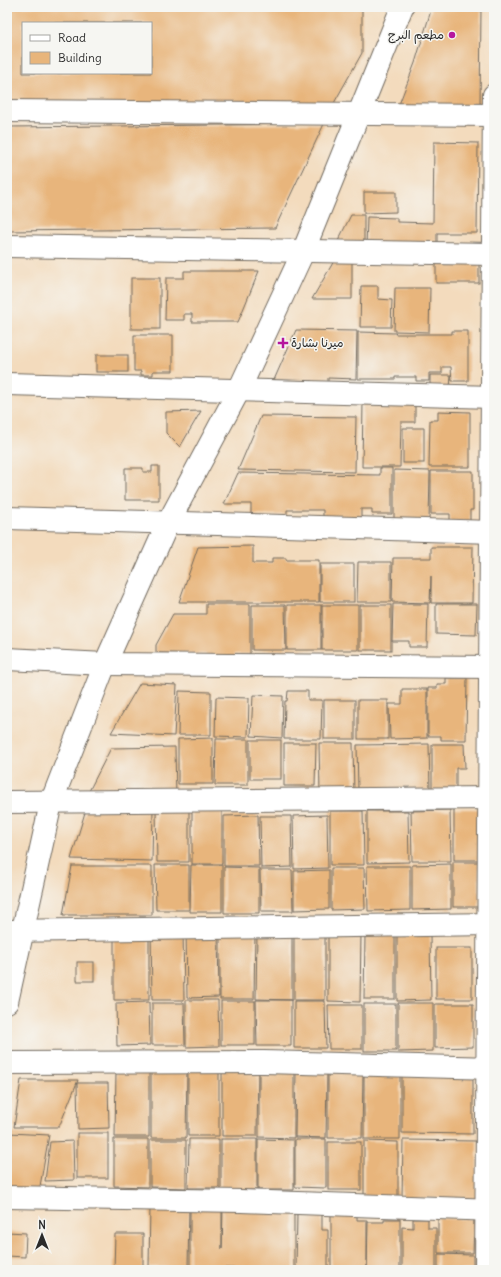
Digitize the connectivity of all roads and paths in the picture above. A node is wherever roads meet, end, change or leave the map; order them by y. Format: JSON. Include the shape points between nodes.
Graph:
{"nodes":[{"id":1,"x":402,"y":7,"type":"edge"},
{"id":2,"x":494,"y":96,"type":"edge"},
{"id":3,"x":7,"y":112,"type":"edge"},
{"id":4,"x":359,"y":114,"type":"junction"},
{"id":5,"x":494,"y":115,"type":"edge"},
{"id":6,"x":7,"y":246,"type":"edge"},
{"id":7,"x":303,"y":252,"type":"junction"},
{"id":8,"x":493,"y":254,"type":"edge"},
{"id":9,"x":7,"y":384,"type":"edge"},
{"id":10,"x":239,"y":390,"type":"junction"},
{"id":11,"x":492,"y":397,"type":"edge"},
{"id":12,"x":7,"y":518,"type":"edge"},
{"id":13,"x":168,"y":523,"type":"junction"},
{"id":14,"x":493,"y":532,"type":"edge"},
{"id":15,"x":7,"y":659,"type":"edge"},
{"id":16,"x":105,"y":664,"type":"junction"},
{"id":17,"x":492,"y":667,"type":"edge"},
{"id":18,"x":491,"y":798,"type":"edge"},
{"id":19,"x":7,"y":802,"type":"edge"},
{"id":20,"x":51,"y":803,"type":"junction"},
{"id":21,"x":492,"y":924,"type":"edge"},
{"id":22,"x":15,"y":931,"type":"edge"},
{"id":23,"x":7,"y":1002,"type":"edge"},
{"id":24,"x":7,"y":1063,"type":"edge"},
{"id":25,"x":491,"y":1068,"type":"edge"},
{"id":26,"x":7,"y":1197,"type":"edge"},
{"id":27,"x":490,"y":1210,"type":"edge"},
{"id":28,"x":486,"y":1270,"type":"edge"}],
"edges":[{"from":1,"to":4,"type":"street"},
{"from":2,"to":5,"type":"street"},
{"from":3,"to":4,"type":"street"},
{"from":4,"to":5,"type":"street"},
{"from":4,"to":7,"type":"street"},
{"from":5,"to":8,"type":"street"},
{"from":6,"to":7,"type":"street"},
{"from":7,"to":8,"type":"street"},
{"from":7,"to":10,"type":"street"},
{"from":8,"to":11,"type":"street"},
{"from":9,"to":10,"type":"street"},
{"from":10,"to":11,"type":"street"},
{"from":10,"to":13,"type":"street"},
{"from":11,"to":14,"type":"street"},
{"from":12,"to":13,"type":"street"},
{"from":13,"to":14,"type":"street"},
{"from":13,"to":16,"type":"street"},
{"from":14,"to":17,"type":"street"},
{"from":15,"to":16,"type":"street"},
{"from":16,"to":17,"type":"street"},
{"from":16,"to":20,"type":"street"},
{"from":17,"to":18,"type":"street"},
{"from":18,"to":20,"type":"street"},
{"from":18,"to":21,"type":"street"},
{"from":19,"to":20,"type":"street"},
{"from":20,"to":22,"type":"street"},
{"from":21,"to":22,"type":"street"},
{"from":21,"to":25,"type":"street"},
{"from":22,"to":23,"type":"street"},
{"from":24,"to":25,"type":"street","via":[[264,1062]]},
{"from":25,"to":27,"type":"street"},
{"from":26,"to":27,"type":"street","via":[[241,1201]]},
{"from":27,"to":28,"type":"street"}]}
